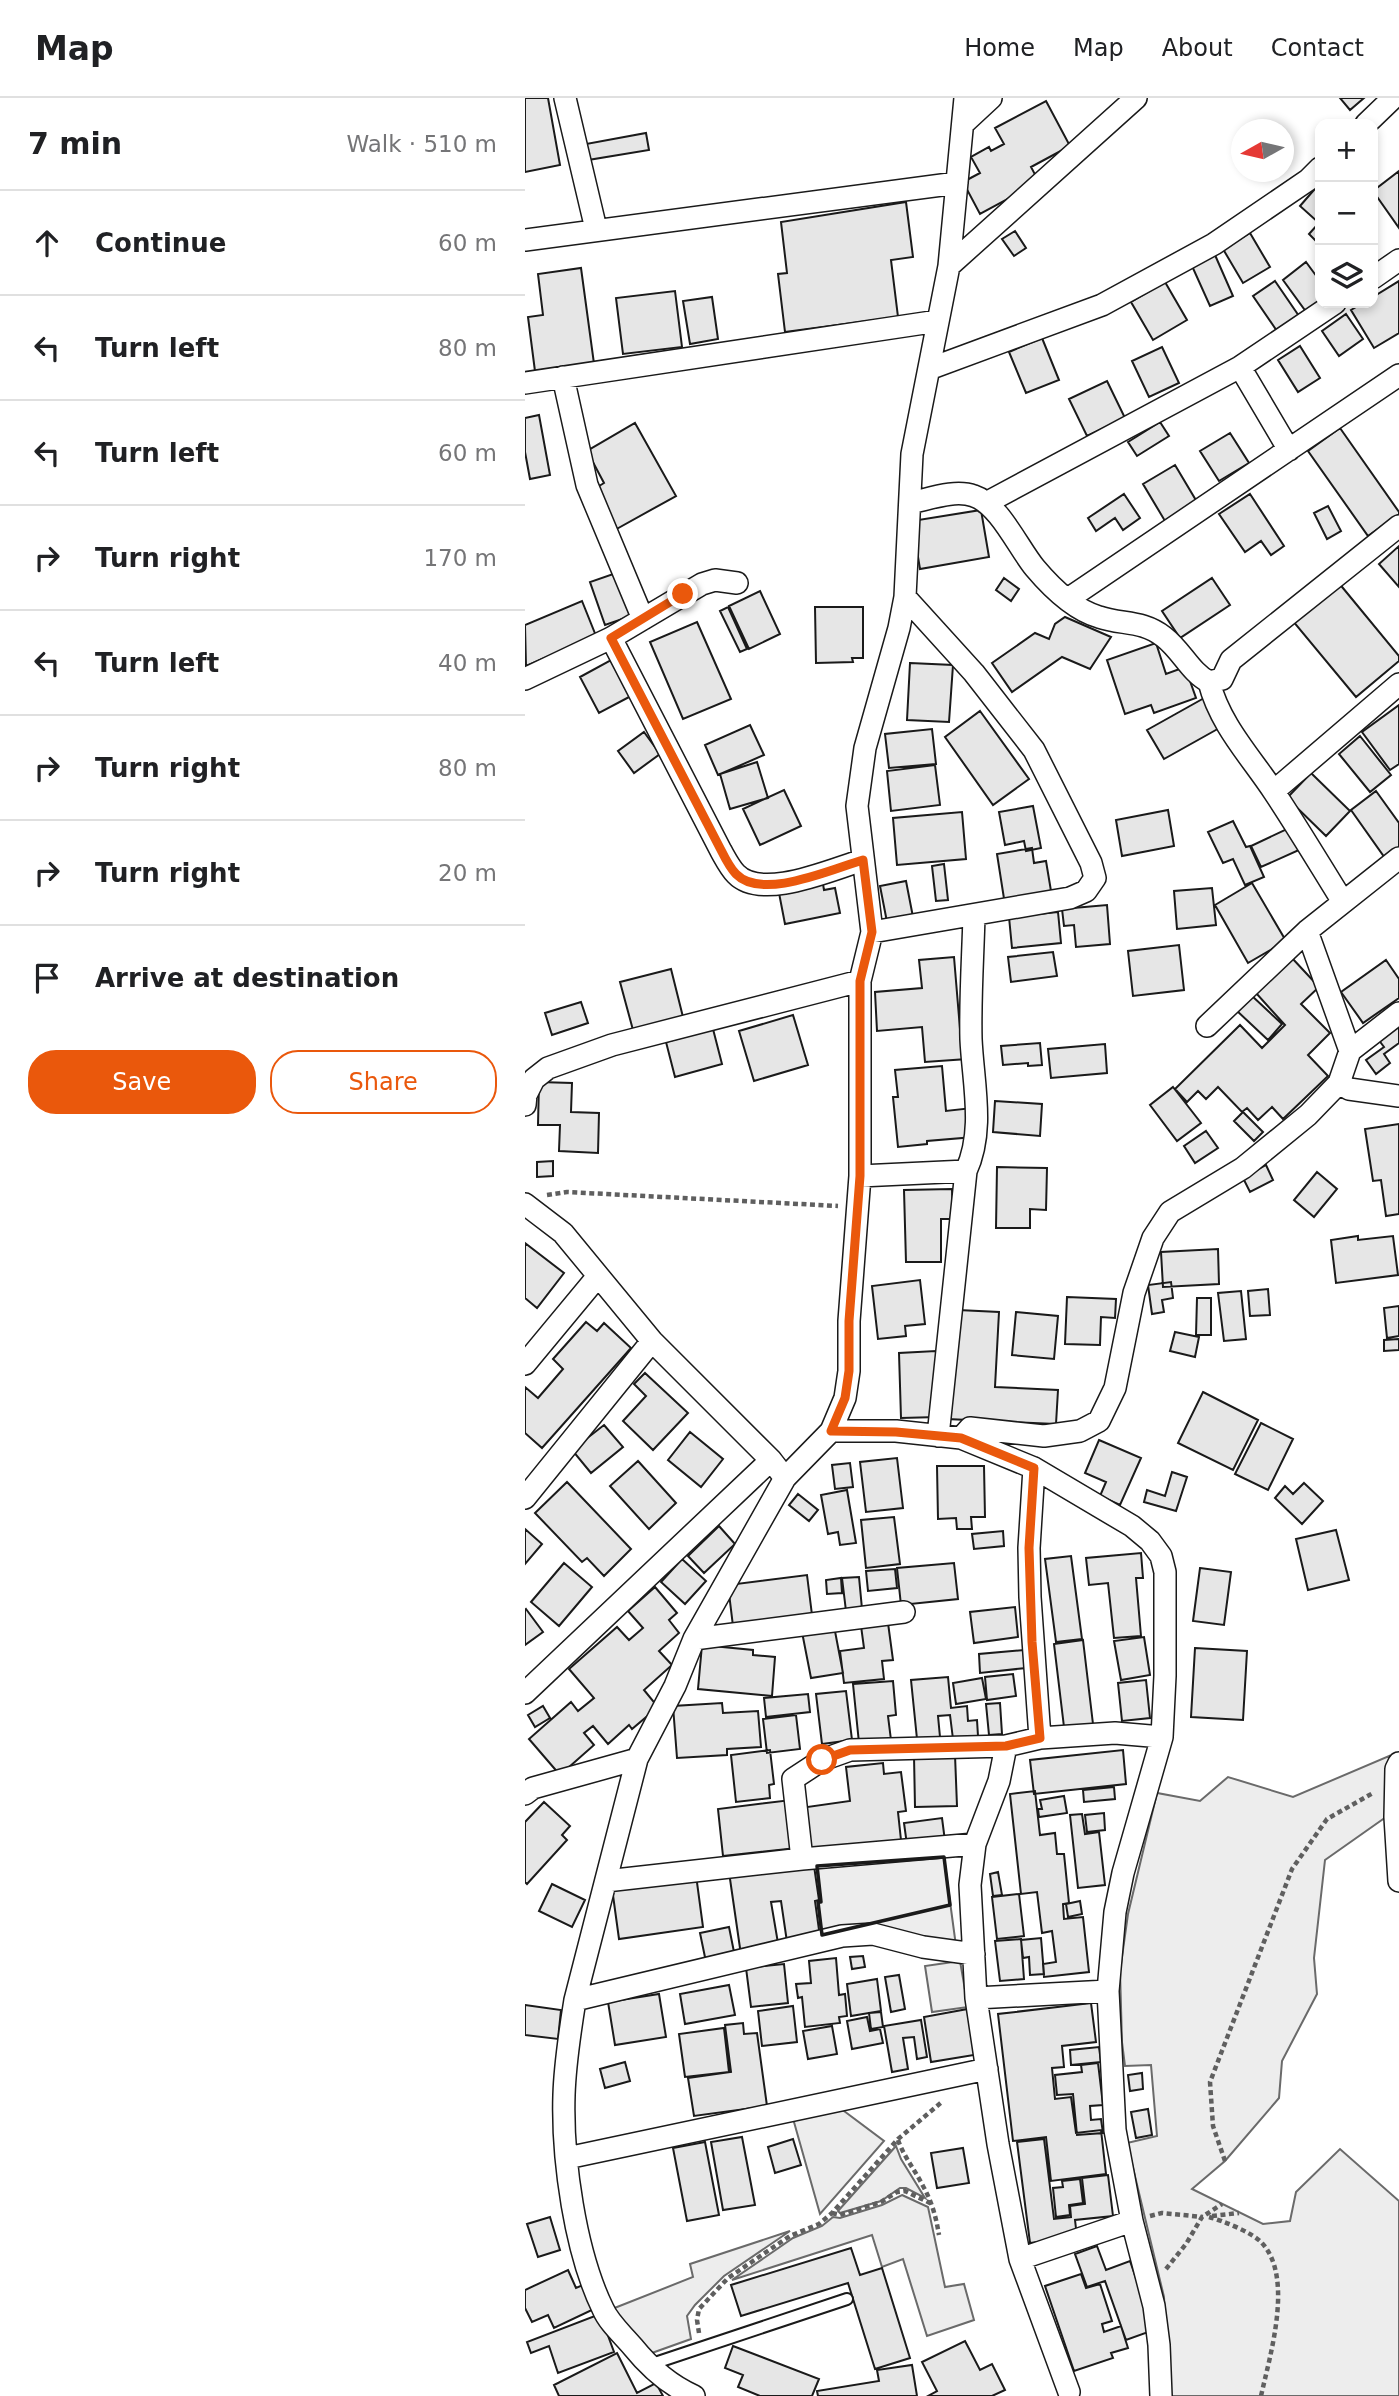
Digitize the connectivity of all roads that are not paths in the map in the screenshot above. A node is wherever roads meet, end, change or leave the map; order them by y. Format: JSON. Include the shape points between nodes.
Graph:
{"nodes":[{"id":1,"x":565,"y":98,"type":"edge"},
{"id":2,"x":965,"y":98,"type":"edge"},
{"id":3,"x":991,"y":98,"type":"edge"},
{"id":4,"x":1136,"y":98,"type":"edge"},
{"id":5,"x":1393,"y":98,"type":"edge"},
{"id":6,"x":1371,"y":119,"type":"edge"},
{"id":7,"x":963,"y":124,"type":"junction"},
{"id":8,"x":1315,"y":173,"type":"edge"},
{"id":9,"x":957,"y":183,"type":"junction"},
{"id":10,"x":596,"y":229,"type":"junction"},
{"id":11,"x":525,"y":240,"type":"edge"},
{"id":12,"x":1399,"y":260,"type":"edge"},
{"id":13,"x":949,"y":266,"type":"junction"},
{"id":14,"x":1378,"y":275,"type":"edge"},
{"id":15,"x":1328,"y":308,"type":"edge"},
{"id":16,"x":938,"y":321,"type":"junction"},
{"id":17,"x":1240,"y":367,"type":"junction"},
{"id":18,"x":929,"y":369,"type":"junction"},
{"id":19,"x":1399,"y":375,"type":"edge"},
{"id":20,"x":563,"y":377,"type":"junction"},
{"id":21,"x":525,"y":383,"type":"edge"},
{"id":22,"x":1289,"y":450,"type":"junction"},
{"id":23,"x":910,"y":503,"type":"junction"},
{"id":24,"x":986,"y":503,"type":"junction"},
{"id":25,"x":1399,"y":526,"type":"edge"},
{"id":26,"x":737,"y":583,"type":"dead end"},
{"id":27,"x":905,"y":597,"type":"junction"},
{"id":28,"x":1068,"y":600,"type":"junction"},
{"id":29,"x":643,"y":619,"type":"junction"},
{"id":30,"x":611,"y":638,"type":"junction"},
{"id":31,"x":525,"y":679,"type":"edge"},
{"id":32,"x":1209,"y":682,"type":"junction"},
{"id":33,"x":1399,"y":684,"type":"edge"},
{"id":34,"x":1274,"y":791,"type":"junction"},
{"id":35,"x":1399,"y":858,"type":"edge"},
{"id":36,"x":863,"y":860,"type":"junction"},
{"id":37,"x":1343,"y":902,"type":"junction"},
{"id":38,"x":974,"y":915,"type":"junction"},
{"id":39,"x":1307,"y":931,"type":"junction"},
{"id":40,"x":872,"y":932,"type":"junction"},
{"id":41,"x":860,"y":981,"type":"junction"},
{"id":42,"x":1399,"y":1013,"type":"edge"},
{"id":43,"x":1207,"y":1026,"type":"dead end"},
{"id":44,"x":1350,"y":1051,"type":"junction"},
{"id":45,"x":1339,"y":1083,"type":"junction"},
{"id":46,"x":1399,"y":1097,"type":"edge"},
{"id":47,"x":525,"y":1105,"type":"edge"},
{"id":48,"x":966,"y":1171,"type":"junction"},
{"id":49,"x":860,"y":1176,"type":"junction"},
{"id":50,"x":530,"y":1200,"type":"edge"},
{"id":51,"x":598,"y":1276,"type":"junction"},
{"id":52,"x":652,"y":1341,"type":"junction"},
{"id":53,"x":525,"y":1364,"type":"edge"},
{"id":54,"x":831,"y":1431,"type":"junction"},
{"id":55,"x":938,"y":1436,"type":"junction"},
{"id":56,"x":961,"y":1438,"type":"junction"},
{"id":57,"x":771,"y":1460,"type":"junction"},
{"id":58,"x":1034,"y":1468,"type":"junction"},
{"id":59,"x":785,"y":1478,"type":"junction"},
{"id":60,"x":525,"y":1498,"type":"edge"},
{"id":61,"x":904,"y":1612,"type":"dead end"},
{"id":62,"x":694,"y":1639,"type":"junction"},
{"id":63,"x":525,"y":1693,"type":"edge"},
{"id":64,"x":1162,"y":1737,"type":"junction"},
{"id":65,"x":1040,"y":1738,"type":"junction"},
{"id":66,"x":1006,"y":1746,"type":"junction"},
{"id":67,"x":637,"y":1759,"type":"junction"},
{"id":68,"x":1397,"y":1772,"type":"edge"},
{"id":69,"x":525,"y":1794,"type":"edge"},
{"id":70,"x":1398,"y":1839,"type":"edge"},
{"id":71,"x":975,"y":1844,"type":"junction"},
{"id":72,"x":802,"y":1859,"type":"junction"},
{"id":73,"x":606,"y":1881,"type":"junction"},
{"id":74,"x":1399,"y":1881,"type":"edge"},
{"id":75,"x":974,"y":1954,"type":"junction"},
{"id":76,"x":1108,"y":1991,"type":"junction"},
{"id":77,"x":976,"y":1998,"type":"junction"},
{"id":78,"x":575,"y":2000,"type":"junction"},
{"id":79,"x":987,"y":2069,"type":"junction"},
{"id":80,"x":567,"y":2158,"type":"junction"},
{"id":81,"x":1132,"y":2221,"type":"junction"},
{"id":82,"x":1020,"y":2259,"type":"junction"},
{"id":83,"x":847,"y":2299,"type":"dead end"},
{"id":84,"x":649,"y":2365,"type":"junction"},
{"id":85,"x":1069,"y":2392,"type":"dead end"},
{"id":86,"x":694,"y":2396,"type":"edge"},
{"id":87,"x":1161,"y":2396,"type":"edge"}],
"edges":[{"from":1,"to":10,"type":"street"},
{"from":2,"to":7,"type":"street"},
{"from":3,"to":7,"type":"street"},
{"from":4,"to":13,"type":"street"},
{"from":5,"to":6,"type":"street"},
{"from":7,"to":9,"type":"street"},
{"from":8,"to":18,"type":"street","via":[[1214,244],[1102,305]]},
{"from":9,"to":10,"type":"street"},
{"from":9,"to":13,"type":"street"},
{"from":10,"to":11,"type":"street"},
{"from":12,"to":14,"type":"street"},
{"from":13,"to":16,"type":"street"},
{"from":15,"to":17,"type":"street"},
{"from":16,"to":18,"type":"street"},
{"from":16,"to":20,"type":"street"},
{"from":17,"to":22,"type":"street"},
{"from":17,"to":24,"type":"street"},
{"from":18,"to":23,"type":"street","via":[[912,454]]},
{"from":19,"to":22,"type":"street"},
{"from":20,"to":21,"type":"street"},
{"from":20,"to":29,"type":"street","via":[[587,485]]},
{"from":22,"to":28,"type":"street"},
{"from":23,"to":24,"type":"street","via":[[973,495]]},
{"from":23,"to":27,"type":"street"},
{"from":24,"to":28,"type":"street","via":[[1035,568]]},
{"from":25,"to":32,"type":"street","via":[[1231,660],[1222,679]]},
{"from":26,"to":29,"type":"street","via":[[715,580],[702,584]]},
{"from":27,"to":36,"type":"street","via":[[865,748],[857,806]]},
{"from":27,"to":38,"type":"street","via":[[974,673],[1034,750],[1095,878],[1086,891],[1070,898]]},
{"from":28,"to":32,"type":"street","via":[[1097,617],[1143,625],[1164,638],[1197,676]]},
{"from":29,"to":30,"type":"street"},
{"from":30,"to":31,"type":"street"},
{"from":30,"to":36,"type":"street","via":[[737,875],[758,886],[783,884]]},
{"from":32,"to":34,"type":"street","via":[[1213,700],[1236,739]]},
{"from":33,"to":34,"type":"street"},
{"from":34,"to":37,"type":"street"},
{"from":35,"to":37,"type":"street"},
{"from":36,"to":40,"type":"street"},
{"from":37,"to":39,"type":"street"},
{"from":38,"to":40,"type":"street"},
{"from":38,"to":48,"type":"street","via":[[971,1037],[977,1127],[974,1154]]},
{"from":39,"to":43,"type":"street"},
{"from":39,"to":44,"type":"street"},
{"from":40,"to":41,"type":"street"},
{"from":41,"to":47,"type":"street","via":[[612,1045],[561,1063],[534,1079]]},
{"from":41,"to":49,"type":"street"},
{"from":42,"to":44,"type":"street"},
{"from":44,"to":45,"type":"street"},
{"from":45,"to":46,"type":"street","via":[[1349,1089]]},
{"from":45,"to":56,"type":"street","via":[[1243,1168],[1170,1212],[1153,1238],[1134,1293],[1115,1388],[1099,1421],[1080,1431],[1044,1436],[969,1428]]},
{"from":48,"to":49,"type":"street"},
{"from":48,"to":55,"type":"street"},
{"from":49,"to":54,"type":"street","via":[[849,1371],[845,1398]]},
{"from":50,"to":51,"type":"street"},
{"from":51,"to":52,"type":"street"},
{"from":51,"to":53,"type":"street"},
{"from":52,"to":57,"type":"street"},
{"from":52,"to":60,"type":"street"},
{"from":54,"to":55,"type":"street"},
{"from":54,"to":59,"type":"street"},
{"from":55,"to":56,"type":"street"},
{"from":56,"to":58,"type":"street"},
{"from":57,"to":59,"type":"street"},
{"from":57,"to":63,"type":"street"},
{"from":58,"to":64,"type":"street","via":[[1132,1526],[1161,1556],[1165,1572]]},
{"from":58,"to":65,"type":"street","via":[[1029,1560]]},
{"from":59,"to":62,"type":"street"},
{"from":61,"to":62,"type":"street"},
{"from":62,"to":67,"type":"street"},
{"from":64,"to":65,"type":"street","via":[[1115,1733]]},
{"from":64,"to":76,"type":"street","via":[[1123,1873]]},
{"from":65,"to":66,"type":"street"},
{"from":66,"to":71,"type":"street","via":[[999,1782]]},
{"from":66,"to":72,"type":"street","via":[[850,1750],[822,1760],[793,1779]]},
{"from":67,"to":69,"type":"street"},
{"from":67,"to":73,"type":"street"},
{"from":68,"to":70,"type":"street"},
{"from":70,"to":74,"type":"street"},
{"from":71,"to":72,"type":"street"},
{"from":71,"to":75,"type":"street","via":[[970,1885]]},
{"from":72,"to":73,"type":"street"},
{"from":73,"to":78,"type":"street"},
{"from":75,"to":77,"type":"street"},
{"from":75,"to":78,"type":"street","via":[[873,1934],[842,1936]]},
{"from":76,"to":77,"type":"street"},
{"from":76,"to":81,"type":"street","via":[[1115,2130]]},
{"from":77,"to":79,"type":"street"},
{"from":78,"to":80,"type":"street","via":[[563,2097]]},
{"from":79,"to":80,"type":"street"},
{"from":79,"to":82,"type":"street"},
{"from":80,"to":84,"type":"street","via":[[588,2274],[604,2312]]},
{"from":81,"to":82,"type":"street"},
{"from":81,"to":87,"type":"street","via":[[1154,2306]]},
{"from":82,"to":85,"type":"street"},
{"from":83,"to":84,"type":"lane"},
{"from":84,"to":86,"type":"street","via":[[677,2389]]}]}
